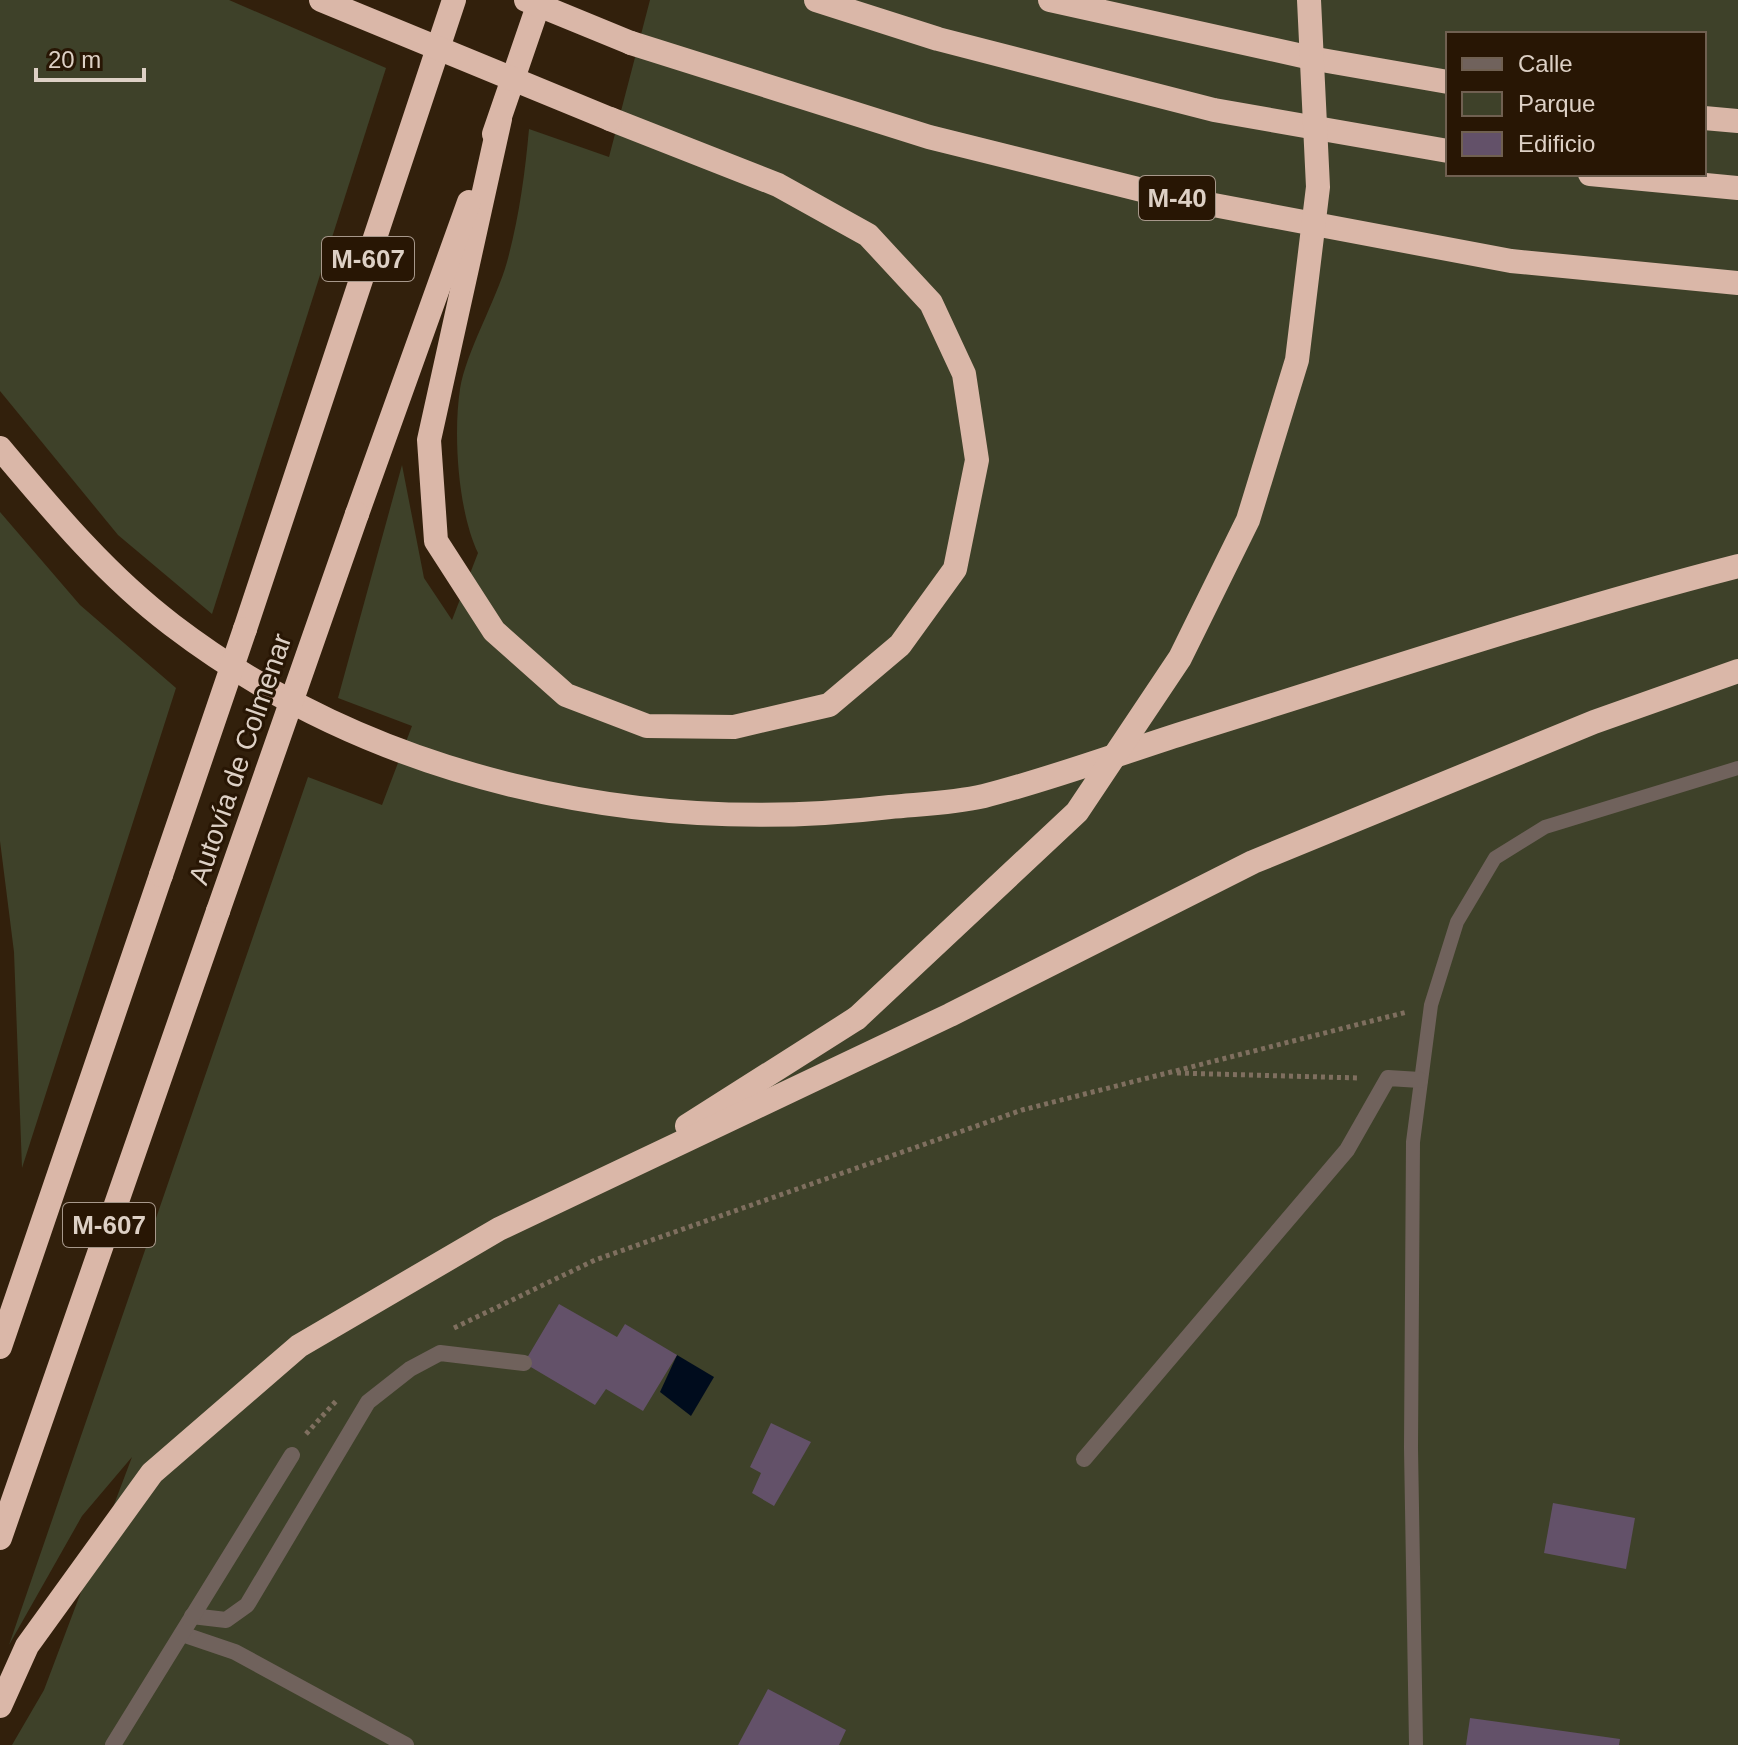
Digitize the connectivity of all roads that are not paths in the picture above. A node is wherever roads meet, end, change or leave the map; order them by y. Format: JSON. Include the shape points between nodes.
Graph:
{"nodes":[{"id":1,"x":321,"y":0,"type":"edge"},
{"id":2,"x":454,"y":0,"type":"edge"},
{"id":3,"x":526,"y":0,"type":"edge"},
{"id":4,"x":540,"y":0,"type":"edge"},
{"id":5,"x":816,"y":0,"type":"edge"},
{"id":6,"x":1050,"y":0,"type":"edge"},
{"id":7,"x":1309,"y":0,"type":"edge"},
{"id":8,"x":1446,"y":82,"type":"edge"},
{"id":9,"x":1706,"y":118,"type":"edge"},
{"id":10,"x":500,"y":119,"type":"junction"},
{"id":11,"x":1738,"y":121,"type":"edge"},
{"id":12,"x":1446,"y":151,"type":"edge"},
{"id":13,"x":1611,"y":176,"type":"edge"},
{"id":14,"x":1738,"y":188,"type":"edge"},
{"id":15,"x":1738,"y":283,"type":"edge"},
{"id":16,"x":0,"y":448,"type":"edge"},
{"id":17,"x":1738,"y":566,"type":"edge"},
{"id":18,"x":1738,"y":671,"type":"edge"},
{"id":19,"x":1738,"y":768,"type":"edge"},
{"id":20,"x":1420,"y":1080,"type":"junction"},
{"id":21,"x":594,"y":1185,"type":"junction"},
{"id":22,"x":0,"y":1347,"type":"edge"},
{"id":23,"x":524,"y":1363,"type":"dead end"},
{"id":24,"x":292,"y":1455,"type":"road end"},
{"id":25,"x":1084,"y":1459,"type":"dead end"},
{"id":26,"x":0,"y":1538,"type":"edge"},
{"id":27,"x":192,"y":1616,"type":"junction"},
{"id":28,"x":182,"y":1634,"type":"junction"},
{"id":29,"x":0,"y":1706,"type":"edge"},
{"id":30,"x":113,"y":1745,"type":"edge"},
{"id":31,"x":406,"y":1745,"type":"edge"},
{"id":32,"x":1416,"y":1745,"type":"edge"}],
"edges":[{"from":1,"to":10,"type":"highway","bridge":true,"via":[[778,185],[868,235],[931,303],[964,374],[977,460],[955,569],[900,645],[829,705],[734,727],[647,726],[566,695],[494,631],[436,541],[429,440]]},
{"from":2,"to":22,"type":"highway","name":"Autovía de Colmenar","number":"M-607","bridge":true},
{"from":3,"to":15,"type":"highway","number":"M-40","bridge":true,"via":[[631,43],[929,137],[1166,196],[1511,261]]},
{"from":4,"to":10,"type":"highway","name":"Autovía de Colmenar","number":"M-607"},
{"from":5,"to":12,"type":"highway","via":[[938,39],[1214,110]]},
{"from":6,"to":8,"type":"highway","via":[[1301,56]]},
{"from":7,"to":21,"type":"highway","bridge":true,"via":[[1318,187],[1297,360],[1248,520],[1180,658],[1077,812],[857,1018]]},
{"from":9,"to":11,"type":"highway"},
{"from":10,"to":26,"type":"highway","name":"Autovía de Colmenar","number":"M-607","bridge":true},
{"from":13,"to":14,"type":"highway"},
{"from":16,"to":17,"type":"highway","via":[[80,542],[171,625],[258,681],[351,731],[465,774],[587,802],[714,816],[831,814],[981,797],[1602,601]]},
{"from":18,"to":21,"type":"highway","via":[[1594,722],[1253,862],[950,1015]]},
{"from":19,"to":20,"type":"lane","via":[[1545,827],[1495,858],[1457,922],[1431,1005]]},
{"from":20,"to":25,"type":"street","via":[[1388,1078],[1347,1150]]},
{"from":20,"to":32,"type":"lane","via":[[1413,1142],[1411,1448]]},
{"from":21,"to":29,"type":"highway","via":[[499,1229],[299,1346],[152,1473],[27,1646]]},
{"from":23,"to":27,"type":"street","via":[[440,1353],[410,1369],[368,1402],[247,1605],[226,1620]]},
{"from":24,"to":27,"type":"street"},
{"from":27,"to":28,"type":"street"},
{"from":28,"to":30,"type":"street"},
{"from":28,"to":31,"type":"street","via":[[235,1652]]}]}
